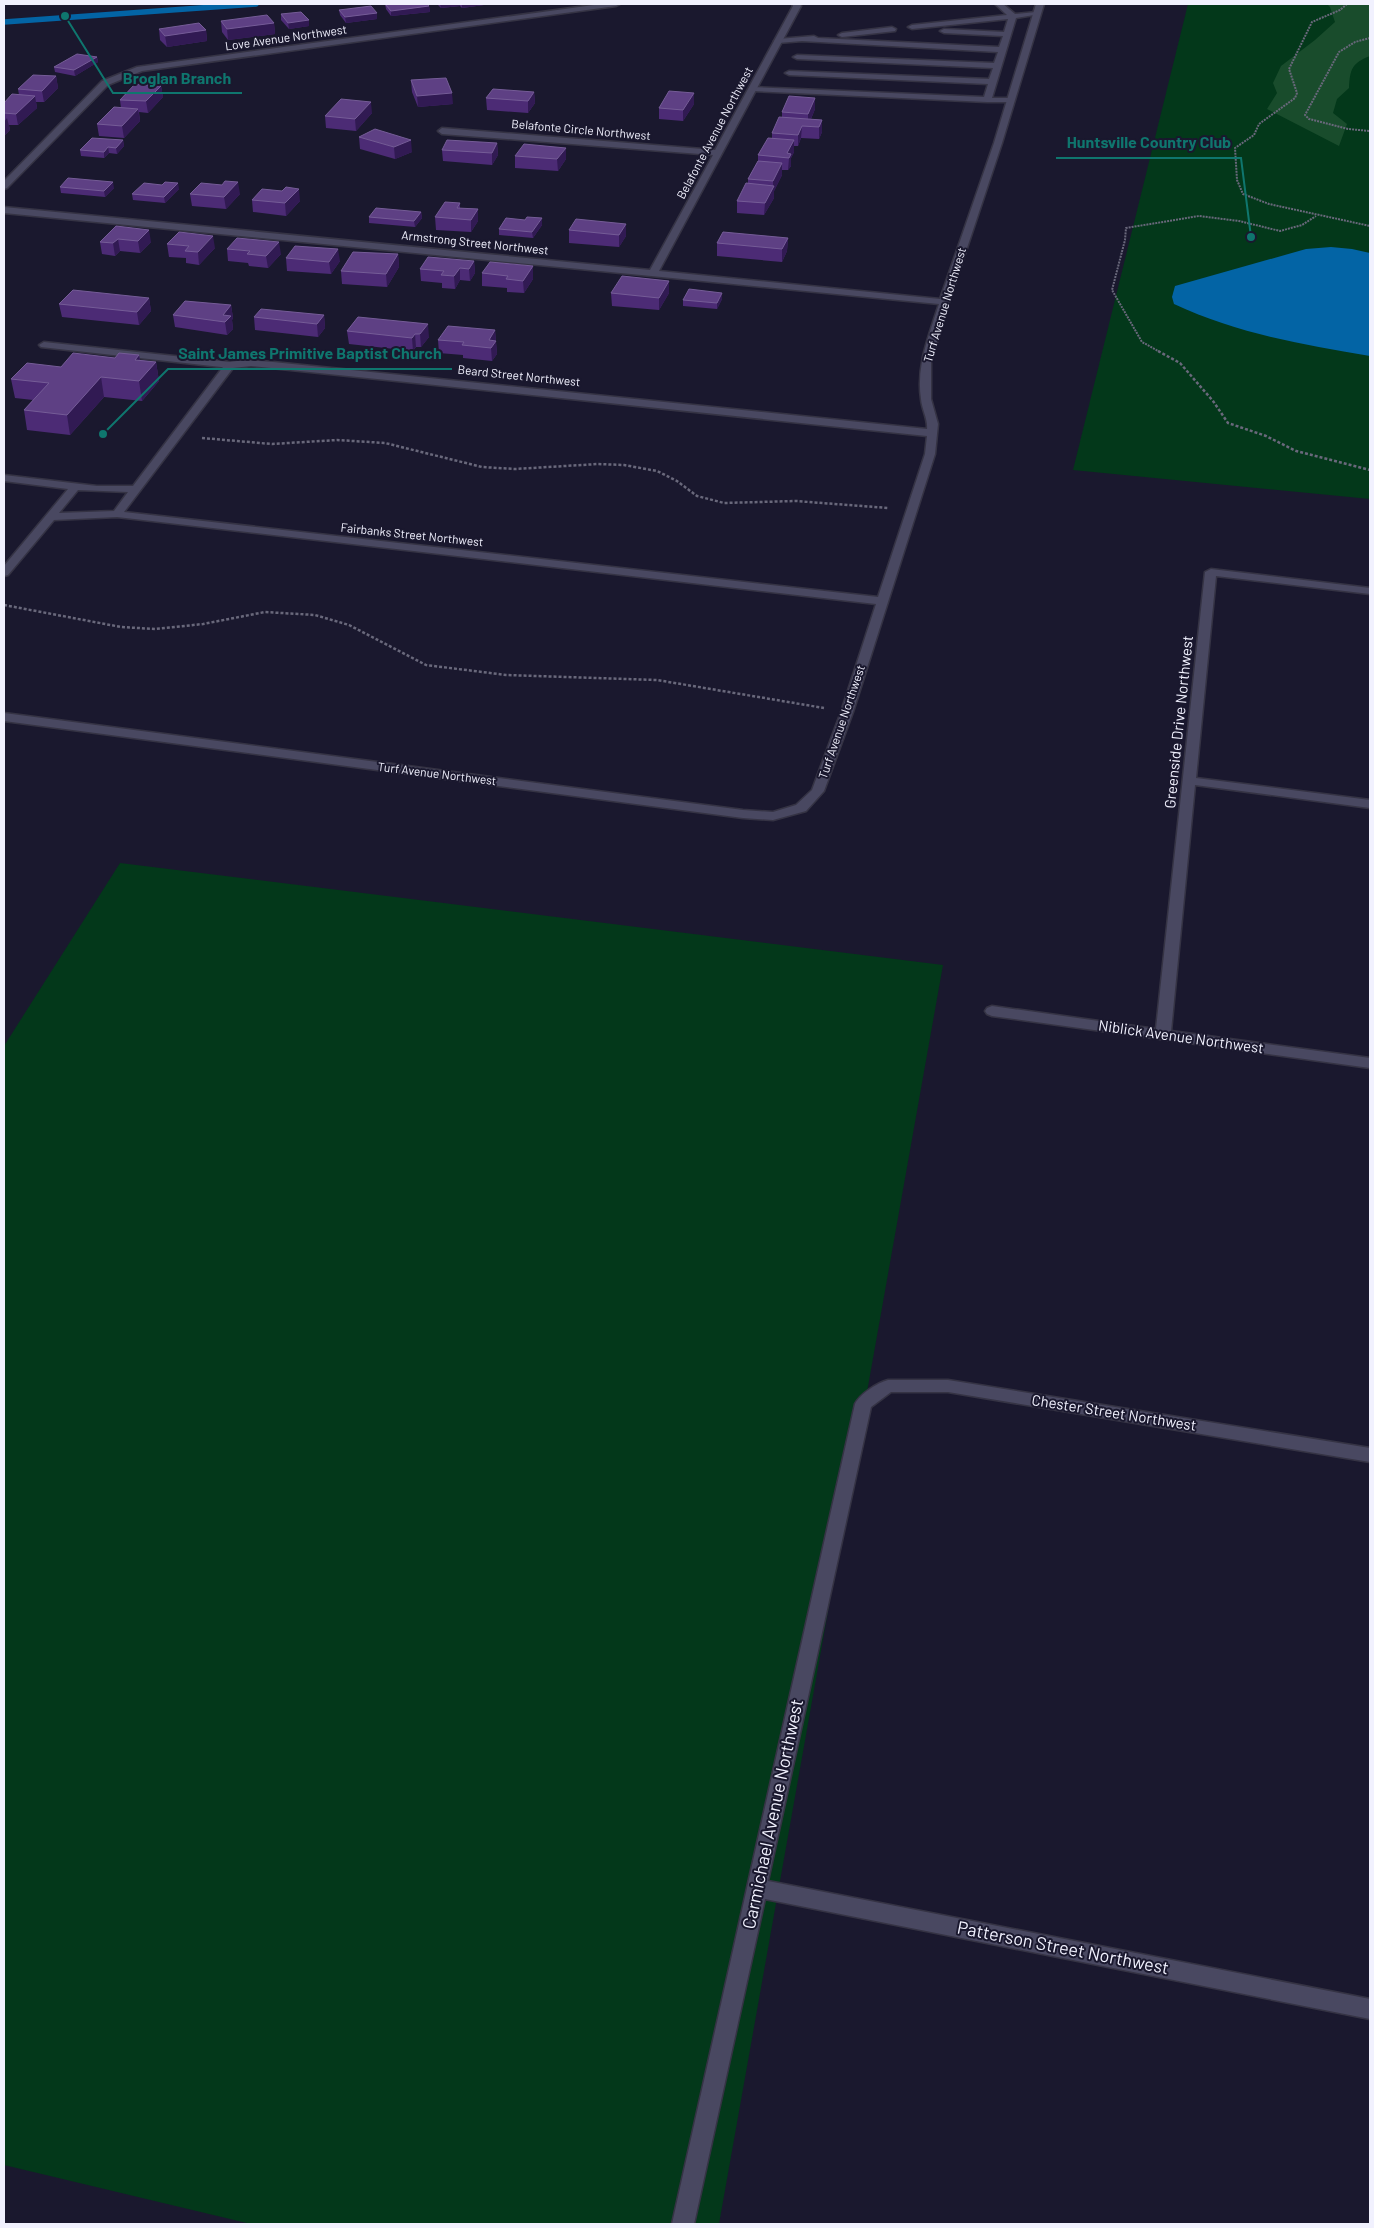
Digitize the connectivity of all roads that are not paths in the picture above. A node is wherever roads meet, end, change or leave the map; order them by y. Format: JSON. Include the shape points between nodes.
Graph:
{"nodes":[{"id":1,"x":616,"y":4,"type":"edge"},
{"id":2,"x":796,"y":4,"type":"edge"},
{"id":3,"x":999,"y":4,"type":"edge"},
{"id":4,"x":1040,"y":4,"type":"edge"},
{"id":5,"x":1036,"y":14,"type":"junction"},
{"id":6,"x":1013,"y":16,"type":"junction"},
{"id":7,"x":896,"y":31,"type":"dead end"},
{"id":8,"x":1008,"y":34,"type":"junction"},
{"id":9,"x":806,"y":39,"type":"junction"},
{"id":10,"x":778,"y":41,"type":"junction"},
{"id":11,"x":1003,"y":50,"type":"junction"},
{"id":12,"x":797,"y":57,"type":"junction"},
{"id":13,"x":998,"y":66,"type":"junction"},
{"id":14,"x":789,"y":73,"type":"junction"},
{"id":15,"x":993,"y":82,"type":"junction"},
{"id":16,"x":753,"y":89,"type":"junction"},
{"id":17,"x":780,"y":90,"type":"junction"},
{"id":18,"x":987,"y":100,"type":"junction"},
{"id":19,"x":1010,"y":100,"type":"junction"},
{"id":20,"x":442,"y":131,"type":"dead end"},
{"id":21,"x":718,"y":153,"type":"junction"},
{"id":22,"x":4,"y":186,"type":"edge"},
{"id":23,"x":4,"y":210,"type":"edge"},
{"id":24,"x":653,"y":274,"type":"junction"},
{"id":25,"x":944,"y":302,"type":"junction"},
{"id":26,"x":44,"y":345,"type":"dead end"},
{"id":27,"x":230,"y":365,"type":"junction"},
{"id":28,"x":932,"y":433,"type":"junction"},
{"id":29,"x":4,"y":478,"type":"edge"},
{"id":30,"x":76,"y":486,"type":"junction"},
{"id":31,"x":136,"y":489,"type":"junction"},
{"id":32,"x":117,"y":514,"type":"junction"},
{"id":33,"x":50,"y":517,"type":"junction"},
{"id":34,"x":4,"y":573,"type":"edge"},
{"id":35,"x":1370,"y":591,"type":"edge"},
{"id":36,"x":882,"y":602,"type":"junction"},
{"id":37,"x":4,"y":717,"type":"edge"},
{"id":38,"x":1190,"y":781,"type":"junction"},
{"id":39,"x":1370,"y":804,"type":"edge"},
{"id":40,"x":992,"y":1011,"type":"dead end"},
{"id":41,"x":1163,"y":1034,"type":"junction"},
{"id":42,"x":1370,"y":1063,"type":"edge"},
{"id":43,"x":862,"y":1404,"type":"joint"},
{"id":44,"x":1370,"y":1456,"type":"edge"},
{"id":45,"x":757,"y":1888,"type":"junction"},
{"id":46,"x":1370,"y":2009,"type":"edge"},
{"id":47,"x":683,"y":2224,"type":"edge"}],
"edges":[{"from":1,"to":22,"type":"street","name":"Love Avenue Northwest","via":[[140,68],[105,83]]},
{"from":2,"to":10,"type":"street","name":"Belafonte Avenue Northwest"},
{"from":3,"to":6,"type":"street"},
{"from":4,"to":5,"type":"street","name":"Turf Avenue Northwest"},
{"from":5,"to":6,"type":"street"},
{"from":5,"to":19,"type":"street","name":"Turf Avenue Northwest"},
{"from":6,"to":8,"type":"street"},
{"from":6,"to":8,"type":"street","via":[[916,29]]},
{"from":7,"to":9,"type":"street"},
{"from":8,"to":11,"type":"street"},
{"from":9,"to":10,"type":"street"},
{"from":9,"to":11,"type":"street"},
{"from":9,"to":12,"type":"street"},
{"from":10,"to":16,"type":"street","name":"Belafonte Avenue Northwest"},
{"from":11,"to":13,"type":"street"},
{"from":12,"to":13,"type":"street"},
{"from":12,"to":14,"type":"street"},
{"from":13,"to":15,"type":"street"},
{"from":14,"to":15,"type":"street"},
{"from":14,"to":17,"type":"street"},
{"from":15,"to":18,"type":"street"},
{"from":16,"to":17,"type":"street"},
{"from":16,"to":21,"type":"street","name":"Belafonte Avenue Northwest"},
{"from":17,"to":18,"type":"street"},
{"from":18,"to":19,"type":"street"},
{"from":19,"to":25,"type":"street","name":"Turf Avenue Northwest"},
{"from":20,"to":21,"type":"street","name":"Belafonte Circle Northwest"},
{"from":21,"to":24,"type":"street","name":"Belafonte Avenue Northwest"},
{"from":23,"to":24,"type":"street","name":"Armstrong Street Northwest"},
{"from":24,"to":25,"type":"street","name":"Armstrong Street Northwest"},
{"from":25,"to":28,"type":"street","name":"Turf Avenue Northwest","via":[[926,362],[926,399],[933,424]]},
{"from":26,"to":27,"type":"street","name":"Beard Street Northwest"},
{"from":27,"to":28,"type":"street","name":"Beard Street Northwest","via":[[273,364]]},
{"from":27,"to":31,"type":"street"},
{"from":28,"to":36,"type":"street","name":"Turf Avenue Northwest","via":[[930,454]]},
{"from":29,"to":30,"type":"street"},
{"from":30,"to":31,"type":"street"},
{"from":30,"to":33,"type":"street"},
{"from":31,"to":32,"type":"street"},
{"from":32,"to":33,"type":"street","name":"Fairbanks Street Northwest"},
{"from":32,"to":36,"type":"street","name":"Fairbanks Street Northwest"},
{"from":33,"to":34,"type":"street"},
{"from":35,"to":38,"type":"street","name":"Greenside Drive Northwest","via":[[1210,572]]},
{"from":36,"to":37,"type":"street","name":"Turf Avenue Northwest","via":[[818,791],[801,808],[773,816]]},
{"from":38,"to":39,"type":"street"},
{"from":38,"to":41,"type":"street","name":"Greenside Drive Northwest"},
{"from":40,"to":41,"type":"street","name":"Niblick Avenue Northwest"},
{"from":41,"to":42,"type":"street","name":"Niblick Avenue Northwest"},
{"from":43,"to":44,"type":"street","name":"Chester Street Northwest","via":[[888,1386],[948,1386]]},
{"from":43,"to":45,"type":"street","name":"Carmichael Avenue Northwest"},
{"from":45,"to":46,"type":"street","name":"Patterson Street Northwest"},
{"from":45,"to":47,"type":"street","name":"Carmichael Avenue Northwest"}]}
